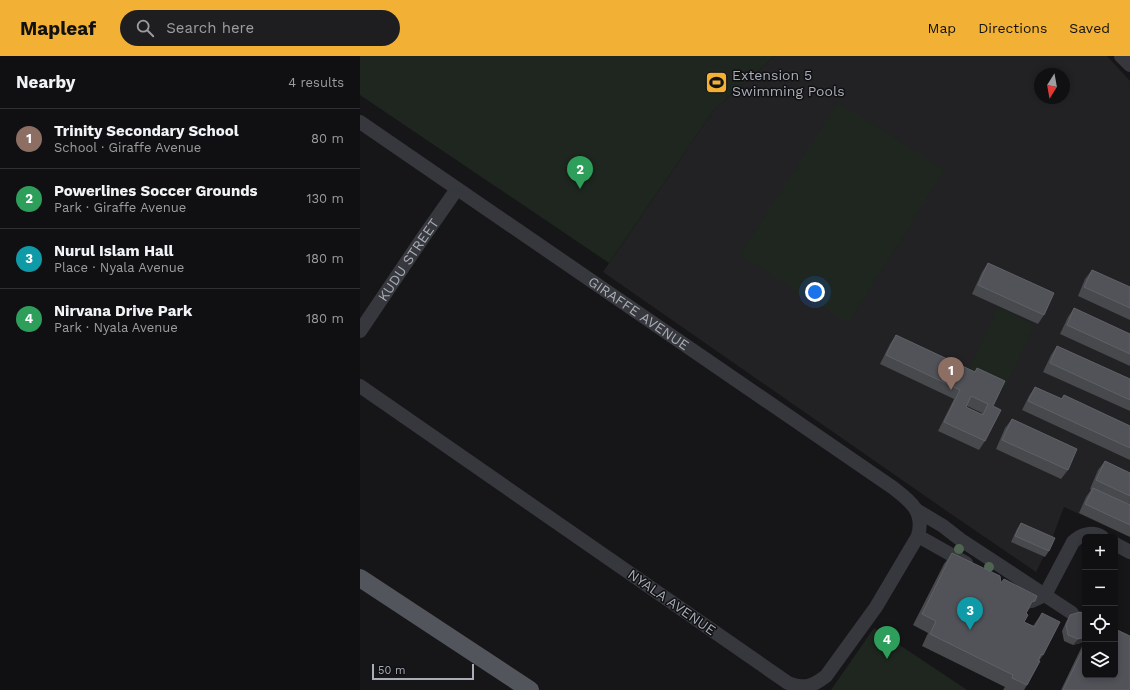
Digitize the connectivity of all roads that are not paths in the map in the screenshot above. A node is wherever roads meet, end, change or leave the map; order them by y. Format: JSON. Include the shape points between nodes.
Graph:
{"nodes":[{"id":1,"x":1121,"y":56,"type":"edge"},
{"id":2,"x":1130,"y":66,"type":"edge"},
{"id":3,"x":360,"y":122,"type":"edge"},
{"id":4,"x":457,"y":189,"type":"junction"},
{"id":5,"x":360,"y":331,"type":"edge"},
{"id":6,"x":360,"y":386,"type":"edge"},
{"id":7,"x":917,"y":510,"type":"junction"},
{"id":8,"x":918,"y":536,"type":"junction"},
{"id":9,"x":1082,"y":536,"type":"edge"},
{"id":10,"x":1118,"y":546,"type":"edge"},
{"id":11,"x":1130,"y":552,"type":"edge"},
{"id":12,"x":978,"y":570,"type":"edge"},
{"id":13,"x":360,"y":578,"type":"edge"},
{"id":14,"x":1005,"y":586,"type":"edge"},
{"id":15,"x":1045,"y":595,"type":"junction"},
{"id":16,"x":1072,"y":613,"type":"edge"},
{"id":17,"x":530,"y":690,"type":"edge"}],
"edges":[{"from":1,"to":2,"type":"street"},
{"from":3,"to":4,"type":"street","name":"GIRAFFE AVENUE"},
{"from":4,"to":5,"type":"street","name":"KUDU STREET"},
{"from":4,"to":7,"type":"street","name":"GIRAFFE AVENUE","via":[[892,488]]},
{"from":6,"to":8,"type":"street","name":"NYALA AVENUE","via":[[788,683],[798,686],[817,683],[826,676],[876,607]]},
{"from":7,"to":8,"type":"street","name":"NYALA AVENUE","via":[[920,529]]},
{"from":7,"to":15,"type":"street","name":"GIRAFFE AVENUE"},
{"from":8,"to":12,"type":"street"},
{"from":9,"to":15,"type":"street","via":[[1073,542]]},
{"from":10,"to":11,"type":"street"},
{"from":13,"to":17,"type":"main road"},
{"from":14,"to":15,"type":"street","via":[[1032,601]]},
{"from":15,"to":16,"type":"street","name":"GIRAFFE AVENUE"}]}
